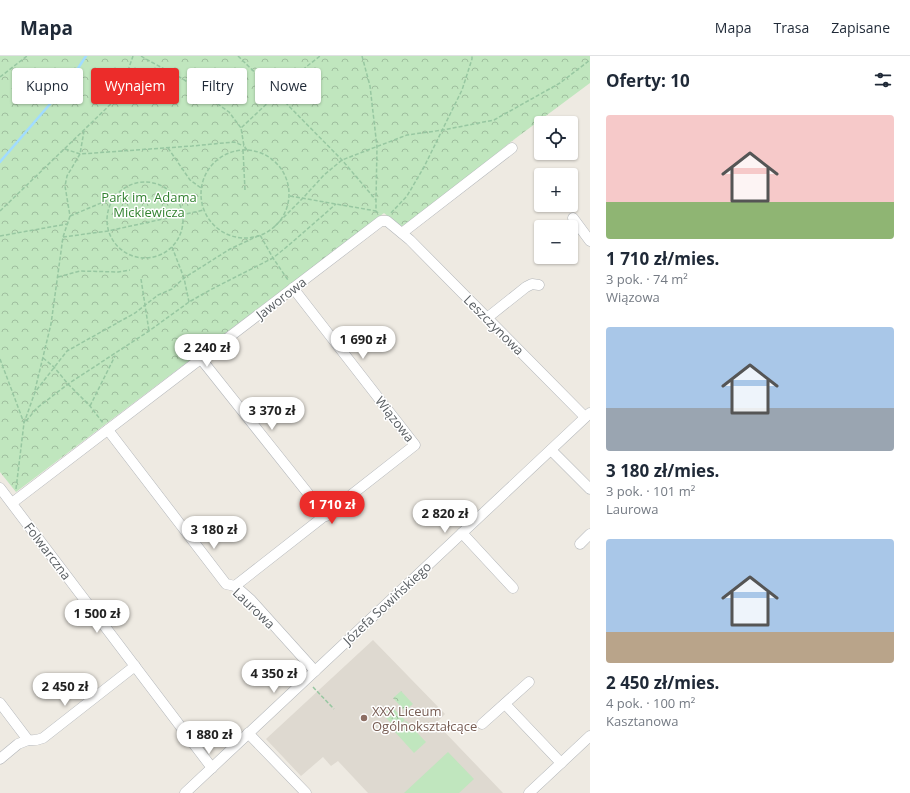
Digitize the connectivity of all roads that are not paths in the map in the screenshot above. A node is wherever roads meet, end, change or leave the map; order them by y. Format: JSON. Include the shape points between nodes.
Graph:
{"nodes":[{"id":1,"x":512,"y":148,"type":"dead end"},
{"id":2,"x":574,"y":218,"type":"dead end"},
{"id":3,"x":402,"y":233,"type":"junction"},
{"id":4,"x":590,"y":241,"type":"edge"},
{"id":5,"x":539,"y":285,"type":"dead end"},
{"id":6,"x":294,"y":288,"type":"junction"},
{"id":7,"x":487,"y":318,"type":"junction"},
{"id":8,"x":201,"y":359,"type":"junction"},
{"id":9,"x":588,"y":415,"type":"edge"},
{"id":10,"x":108,"y":430,"type":"junction"},
{"id":11,"x":551,"y":450,"type":"junction"},
{"id":12,"x":0,"y":488,"type":"edge"},
{"id":13,"x":590,"y":489,"type":"edge"},
{"id":14,"x":6,"y":501,"type":"edge"},
{"id":15,"x":326,"y":516,"type":"junction"},
{"id":16,"x":462,"y":533,"type":"junction"},
{"id":17,"x":590,"y":534,"type":"edge"},
{"id":18,"x":580,"y":544,"type":"dead end"},
{"id":19,"x":235,"y":586,"type":"junction"},
{"id":20,"x":513,"y":588,"type":"dead end"},
{"id":21,"x":135,"y":666,"type":"junction"},
{"id":22,"x":315,"y":671,"type":"junction"},
{"id":23,"x":528,"y":682,"type":"dead end"},
{"id":24,"x":0,"y":703,"type":"edge"},
{"id":25,"x":505,"y":704,"type":"junction"},
{"id":26,"x":482,"y":724,"type":"dead end"},
{"id":27,"x":248,"y":733,"type":"junction"},
{"id":28,"x":590,"y":736,"type":"edge"},
{"id":29,"x":28,"y":740,"type":"junction"},
{"id":30,"x":0,"y":758,"type":"edge"},
{"id":31,"x":561,"y":763,"type":"junction"},
{"id":32,"x":212,"y":768,"type":"junction"},
{"id":33,"x":185,"y":793,"type":"edge"},
{"id":34,"x":306,"y":793,"type":"edge"},
{"id":35,"x":529,"y":793,"type":"edge"}],
"edges":[{"from":1,"to":3,"type":"street"},
{"from":2,"to":4,"type":"street"},
{"from":3,"to":6,"type":"street","name":"Jaworowa","via":[[387,222],[381,221]]},
{"from":3,"to":7,"type":"street","name":"Leszczynowa"},
{"from":5,"to":7,"type":"street","via":[[532,284],[526,287]]},
{"from":6,"to":8,"type":"street","name":"Jaworowa"},
{"from":6,"to":15,"type":"street","name":"Wiązowa","via":[[415,445]]},
{"from":7,"to":9,"type":"street","name":"Leszczynowa"},
{"from":8,"to":10,"type":"street","name":"Jaworowa"},
{"from":8,"to":15,"type":"street"},
{"from":9,"to":11,"type":"street","name":"Józefa Sowińskiego"},
{"from":10,"to":14,"type":"street","name":"Jaworowa"},
{"from":10,"to":19,"type":"street","name":"Laurowa","via":[[226,584]]},
{"from":11,"to":13,"type":"street"},
{"from":11,"to":16,"type":"street","name":"Józefa Sowińskiego"},
{"from":12,"to":14,"type":"street","name":"Folwarczna"},
{"from":14,"to":21,"type":"street","name":"Folwarczna"},
{"from":15,"to":19,"type":"street","name":"Wiązowa"},
{"from":16,"to":20,"type":"street"},
{"from":16,"to":22,"type":"street","name":"Józefa Sowińskiego"},
{"from":17,"to":18,"type":"street"},
{"from":19,"to":22,"type":"street","name":"Laurowa","via":[[251,600]]},
{"from":21,"to":29,"type":"street","via":[[43,738]]},
{"from":21,"to":32,"type":"street","name":"Folwarczna"},
{"from":22,"to":27,"type":"street","name":"Józefa Sowińskiego"},
{"from":23,"to":25,"type":"street"},
{"from":24,"to":29,"type":"street"},
{"from":25,"to":26,"type":"street"},
{"from":25,"to":31,"type":"street"},
{"from":27,"to":32,"type":"street","name":"Józefa Sowińskiego"},
{"from":27,"to":34,"type":"street"},
{"from":28,"to":31,"type":"street"},
{"from":29,"to":30,"type":"street","via":[[18,744]]},
{"from":31,"to":35,"type":"street"},
{"from":32,"to":33,"type":"street","name":"Józefa Sowińskiego"}]}
